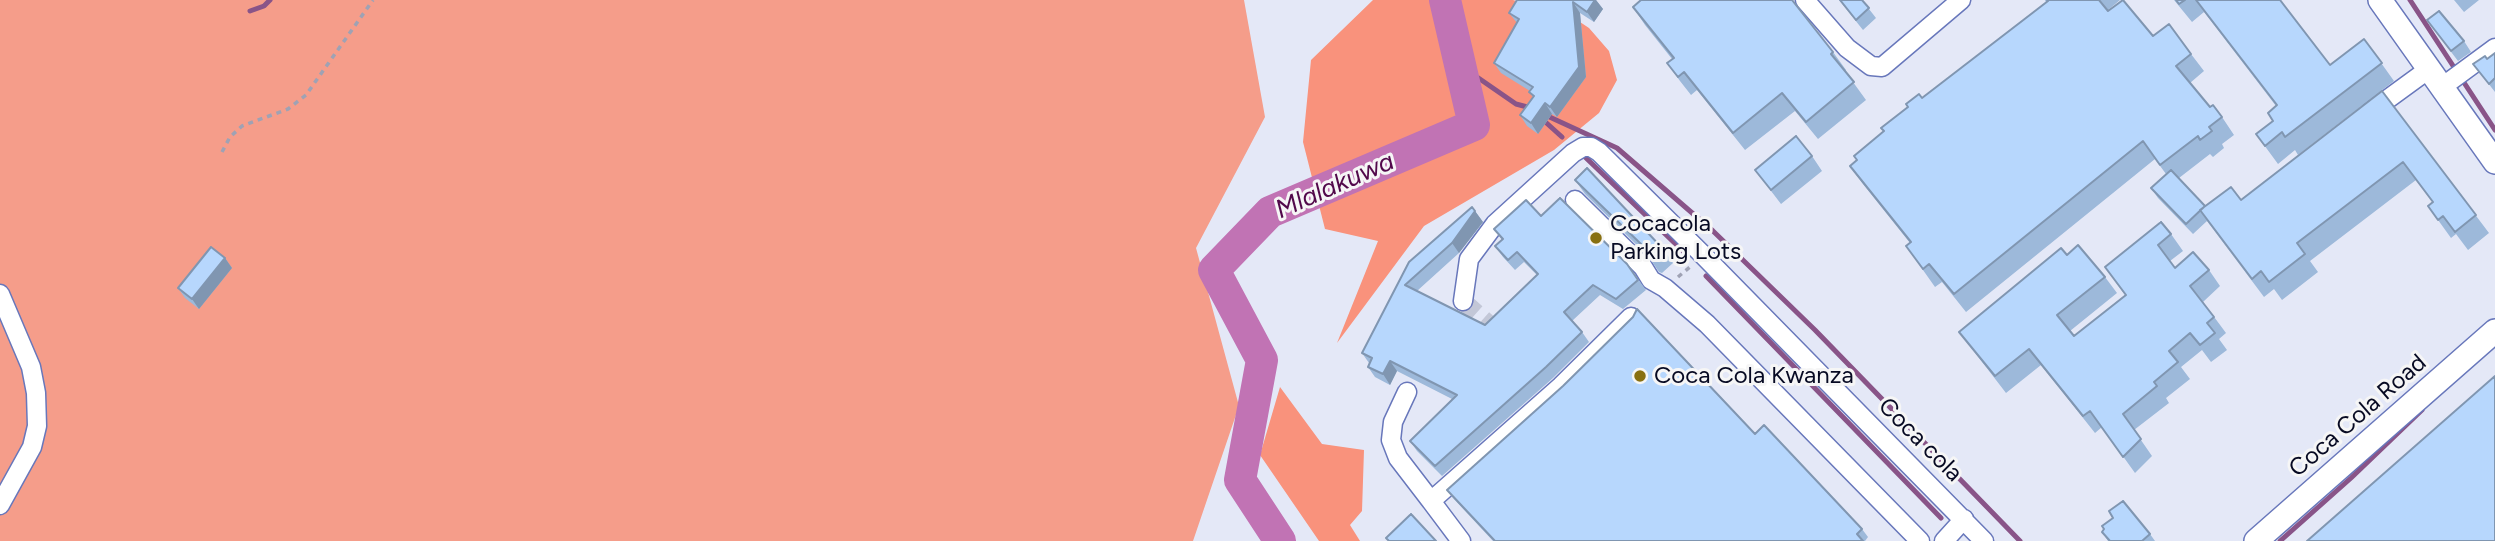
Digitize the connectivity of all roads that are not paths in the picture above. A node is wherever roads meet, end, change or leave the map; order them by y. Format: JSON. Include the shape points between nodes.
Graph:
{"nodes":[{"id":1,"x":1805,"y":0,"type":"edge"},
{"id":2,"x":1961,"y":0,"type":"edge"},
{"id":3,"x":2380,"y":0,"type":"edge"},
{"id":4,"x":2495,"y":48,"type":"edge"},
{"id":5,"x":2436,"y":78,"type":"junction"},
{"id":6,"x":2360,"y":121,"type":"edge"},
{"id":7,"x":2495,"y":162,"type":"edge"},
{"id":8,"x":1575,"y":200,"type":"dead end"},
{"id":9,"x":0,"y":294,"type":"edge"},
{"id":10,"x":1463,"y":301,"type":"dead end"},
{"id":11,"x":1631,"y":317,"type":"edge"},
{"id":12,"x":2495,"y":331,"type":"edge"},
{"id":13,"x":1408,"y":392,"type":"dead end"},
{"id":14,"x":1431,"y":501,"type":"junction"},
{"id":15,"x":0,"y":505,"type":"edge"},
{"id":16,"x":1964,"y":519,"type":"junction"},
{"id":17,"x":1461,"y":541,"type":"edge"},
{"id":18,"x":1920,"y":541,"type":"edge"},
{"id":19,"x":1944,"y":541,"type":"edge"},
{"id":20,"x":1984,"y":541,"type":"edge"},
{"id":21,"x":2256,"y":541,"type":"edge"}],
"edges":[{"from":1,"to":2,"type":"lane","via":[[1847,47],[1871,66],[1882,67]]},
{"from":3,"to":5,"type":"main road"},
{"from":4,"to":5,"type":"lane"},
{"from":5,"to":6,"type":"lane"},
{"from":5,"to":7,"type":"main road"},
{"from":8,"to":18,"type":"lane","via":[[1651,280],[1707,324]]},
{"from":9,"to":15,"type":"lane","via":[[31,367],[37,426],[32,447]]},
{"from":10,"to":16,"type":"lane","name":"Coca cola","via":[[1469,259],[1495,224],[1573,153],[1591,147]]},
{"from":11,"to":14,"type":"lane"},
{"from":12,"to":21,"type":"main road","name":"Coca Cola Road"},
{"from":13,"to":14,"type":"lane","via":[[1393,422],[1391,440],[1398,458]]},
{"from":14,"to":17,"type":"lane"},
{"from":16,"to":19,"type":"lane"},
{"from":16,"to":20,"type":"lane","name":"Coca cola"}]}
